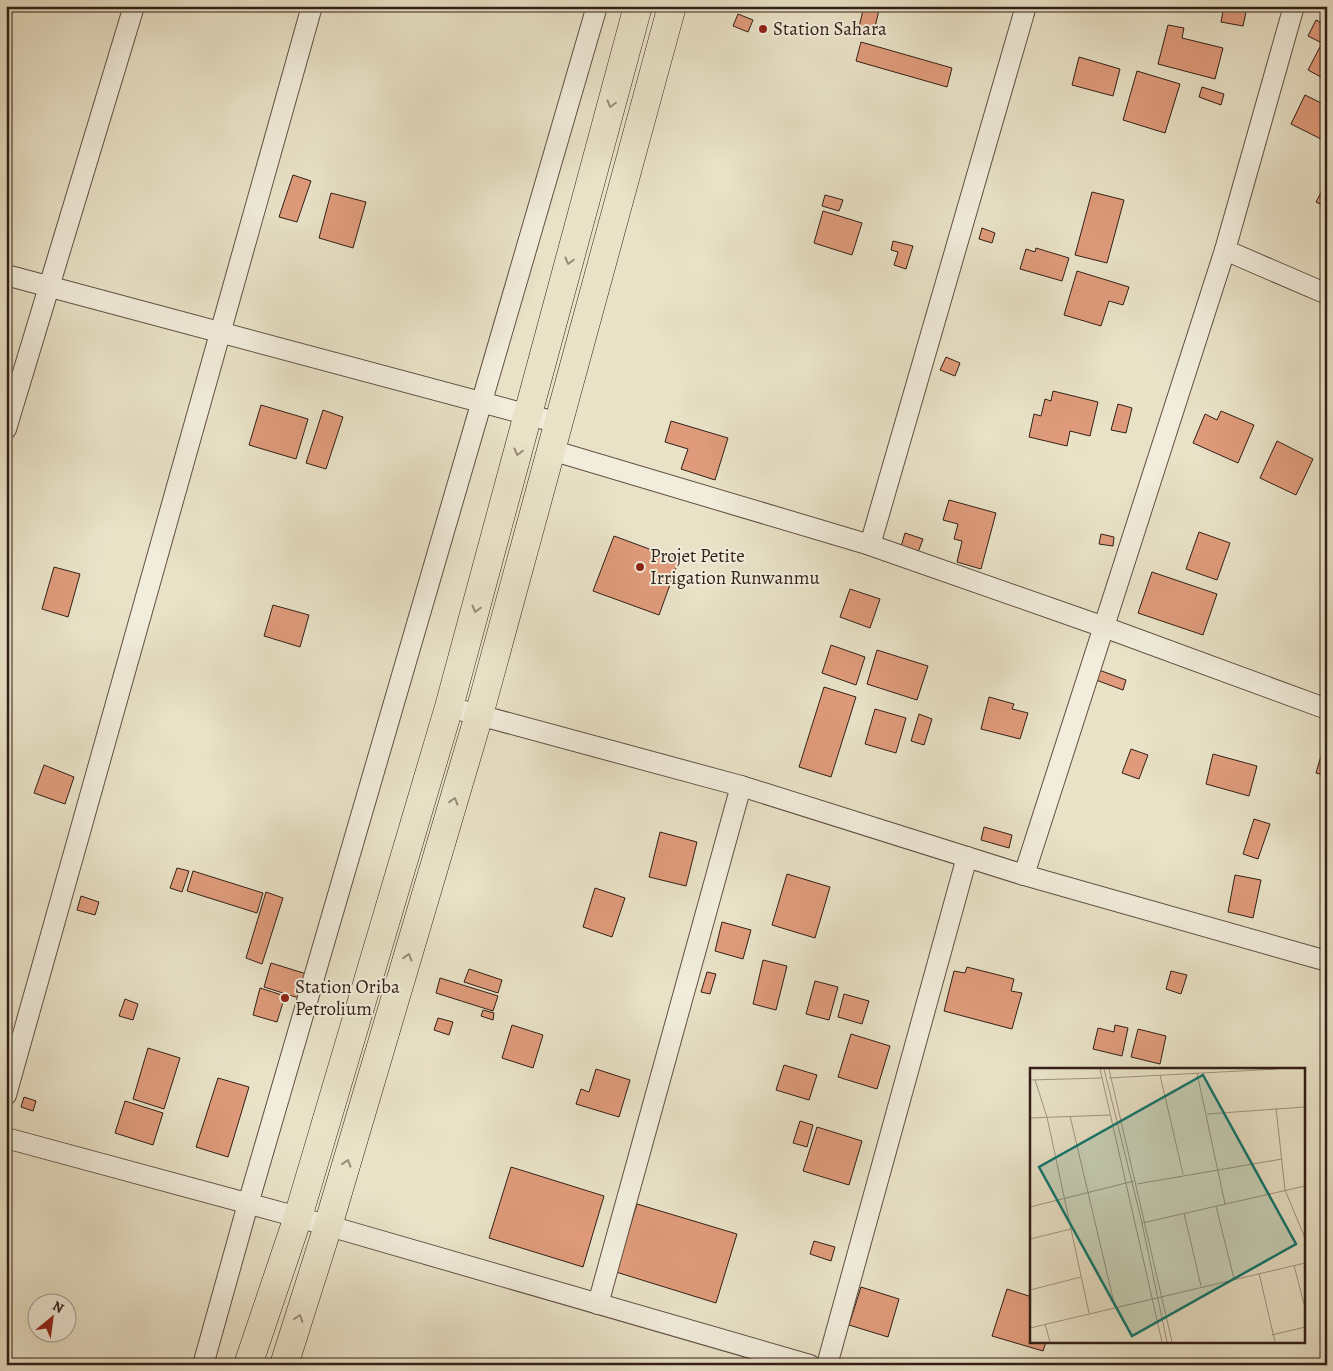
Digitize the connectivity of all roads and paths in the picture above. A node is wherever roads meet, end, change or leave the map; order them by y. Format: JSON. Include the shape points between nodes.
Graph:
{"nodes":[{"id":1,"x":134,"y":6,"type":"edge"},
{"id":2,"x":312,"y":6,"type":"edge"},
{"id":3,"x":597,"y":6,"type":"edge"},
{"id":4,"x":638,"y":6,"type":"edge"},
{"id":5,"x":672,"y":6,"type":"edge"},
{"id":6,"x":1026,"y":6,"type":"edge"},
{"id":7,"x":1294,"y":6,"type":"edge"},
{"id":8,"x":620,"y":69,"type":"junction"},
{"id":9,"x":652,"y":79,"type":"junction"},
{"id":10,"x":1225,"y":250,"type":"junction"},
{"id":11,"x":6,"y":275,"type":"edge"},
{"id":12,"x":49,"y":287,"type":"junction"},
{"id":13,"x":1327,"y":294,"type":"edge"},
{"id":14,"x":221,"y":332,"type":"junction"},
{"id":15,"x":482,"y":403,"type":"junction"},
{"id":16,"x":528,"y":415,"type":"junction"},
{"id":17,"x":559,"y":424,"type":"junction"},
{"id":18,"x":6,"y":429,"type":"edge"},
{"id":19,"x":551,"y":450,"type":"junction"},
{"id":20,"x":870,"y":545,"type":"junction"},
{"id":21,"x":1104,"y":627,"type":"junction"},
{"id":22,"x":450,"y":707,"type":"junction"},
{"id":23,"x":1327,"y":709,"type":"edge"},
{"id":24,"x":480,"y":715,"type":"junction"},
{"id":25,"x":741,"y":786,"type":"junction"},
{"id":26,"x":967,"y":857,"type":"junction"},
{"id":27,"x":1024,"y":875,"type":"junction"},
{"id":28,"x":1327,"y":961,"type":"edge"},
{"id":29,"x":6,"y":1095,"type":"edge"},
{"id":30,"x":6,"y":1138,"type":"edge"},
{"id":31,"x":248,"y":1204,"type":"junction"},
{"id":32,"x":298,"y":1217,"type":"junction"},
{"id":33,"x":328,"y":1226,"type":"junction"},
{"id":34,"x":598,"y":1304,"type":"junction"},
{"id":35,"x":203,"y":1365,"type":"edge"},
{"id":36,"x":248,"y":1365,"type":"edge"},
{"id":37,"x":284,"y":1365,"type":"edge"},
{"id":38,"x":810,"y":1365,"type":"edge"},
{"id":39,"x":827,"y":1365,"type":"edge"}],
"edges":[{"from":1,"to":12,"type":"street"},
{"from":2,"to":14,"type":"street"},
{"from":3,"to":15,"type":"street"},
{"from":4,"to":8,"type":"main road"},
{"from":5,"to":9,"type":"main road"},
{"from":6,"to":20,"type":"street"},
{"from":7,"to":10,"type":"street"},
{"from":8,"to":9,"type":"main road"},
{"from":8,"to":16,"type":"main road","one_way":true},
{"from":9,"to":17,"type":"main road"},
{"from":10,"to":13,"type":"street"},
{"from":10,"to":21,"type":"street"},
{"from":11,"to":12,"type":"street"},
{"from":12,"to":14,"type":"street"},
{"from":12,"to":18,"type":"street"},
{"from":14,"to":15,"type":"street"},
{"from":14,"to":29,"type":"street"},
{"from":15,"to":16,"type":"street"},
{"from":15,"to":31,"type":"street"},
{"from":16,"to":17,"type":"street"},
{"from":16,"to":22,"type":"main road","one_way":true},
{"from":17,"to":19,"type":"main road"},
{"from":19,"to":20,"type":"street"},
{"from":19,"to":24,"type":"main road"},
{"from":20,"to":21,"type":"street"},
{"from":21,"to":23,"type":"street"},
{"from":21,"to":27,"type":"street"},
{"from":22,"to":24,"type":"street"},
{"from":22,"to":32,"type":"main road"},
{"from":24,"to":25,"type":"street"},
{"from":33,"to":24,"type":"main road","one_way":true},
{"from":25,"to":26,"type":"street"},
{"from":25,"to":34,"type":"street"},
{"from":26,"to":27,"type":"street"},
{"from":26,"to":39,"type":"street"},
{"from":27,"to":28,"type":"street"},
{"from":30,"to":31,"type":"street"},
{"from":31,"to":32,"type":"street"},
{"from":31,"to":35,"type":"street"},
{"from":32,"to":33,"type":"street"},
{"from":32,"to":36,"type":"main road"},
{"from":33,"to":34,"type":"street"},
{"from":37,"to":33,"type":"main road","one_way":true},
{"from":34,"to":38,"type":"street"}]}
